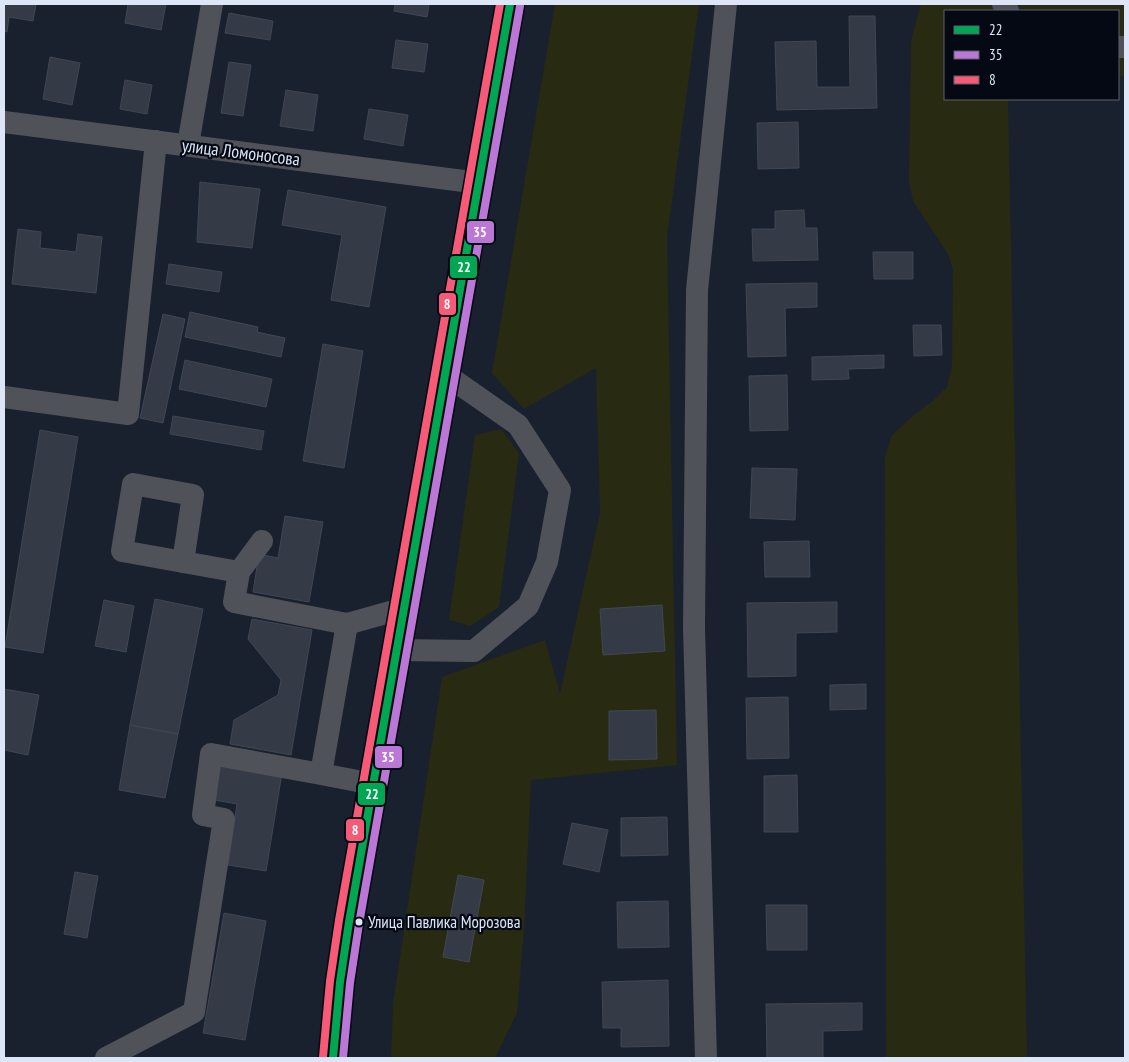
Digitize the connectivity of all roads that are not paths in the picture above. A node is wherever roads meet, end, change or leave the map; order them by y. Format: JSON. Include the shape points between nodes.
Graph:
{"nodes":[{"id":1,"x":212,"y":4,"type":"edge"},
{"id":2,"x":510,"y":4,"type":"edge"},
{"id":3,"x":726,"y":4,"type":"edge"},
{"id":4,"x":4,"y":122,"type":"edge"},
{"id":5,"x":156,"y":141,"type":"junction"},
{"id":6,"x":188,"y":145,"type":"junction"},
{"id":7,"x":479,"y":183,"type":"junction"},
{"id":8,"x":445,"y":374,"type":"junction"},
{"id":9,"x":4,"y":397,"type":"edge"},
{"id":10,"x":262,"y":541,"type":"dead end"},
{"id":11,"x":183,"y":562,"type":"dead end"},
{"id":12,"x":239,"y":572,"type":"junction"},
{"id":13,"x":404,"y":608,"type":"junction"},
{"id":14,"x":347,"y":624,"type":"junction"},
{"id":15,"x":397,"y":650,"type":"junction"},
{"id":16,"x":321,"y":774,"type":"junction"},
{"id":17,"x":373,"y":784,"type":"junction"},
{"id":18,"x":106,"y":1058,"type":"edge"},
{"id":19,"x":333,"y":1058,"type":"edge"},
{"id":20,"x":706,"y":1058,"type":"edge"}],
"edges":[{"from":1,"to":6,"type":"street"},
{"from":2,"to":7,"type":"main road"},
{"from":3,"to":20,"type":"street","via":[[698,290],[694,628]]},
{"from":4,"to":5,"type":"street","name":"улица Ломоносова"},
{"from":5,"to":6,"type":"street","name":"улица Ломоносова"},
{"from":5,"to":9,"type":"street","via":[[128,414]]},
{"from":6,"to":7,"type":"street","name":"улица Ломоносова"},
{"from":7,"to":8,"type":"main road"},
{"from":8,"to":13,"type":"main road"},
{"from":8,"to":15,"type":"street","via":[[518,425],[560,490],[547,562],[528,606],[474,651]]},
{"from":10,"to":12,"type":"street"},
{"from":11,"to":12,"type":"street"},
{"from":12,"to":14,"type":"street","via":[[234,602]]},
{"from":13,"to":14,"type":"street"},
{"from":13,"to":15,"type":"main road"},
{"from":14,"to":16,"type":"street"},
{"from":15,"to":17,"type":"main road"},
{"from":16,"to":17,"type":"street"},
{"from":16,"to":18,"type":"street","via":[[211,754],[203,815],[224,819],[194,1012]]},
{"from":17,"to":19,"type":"main road","via":[[340,982]]}]}
